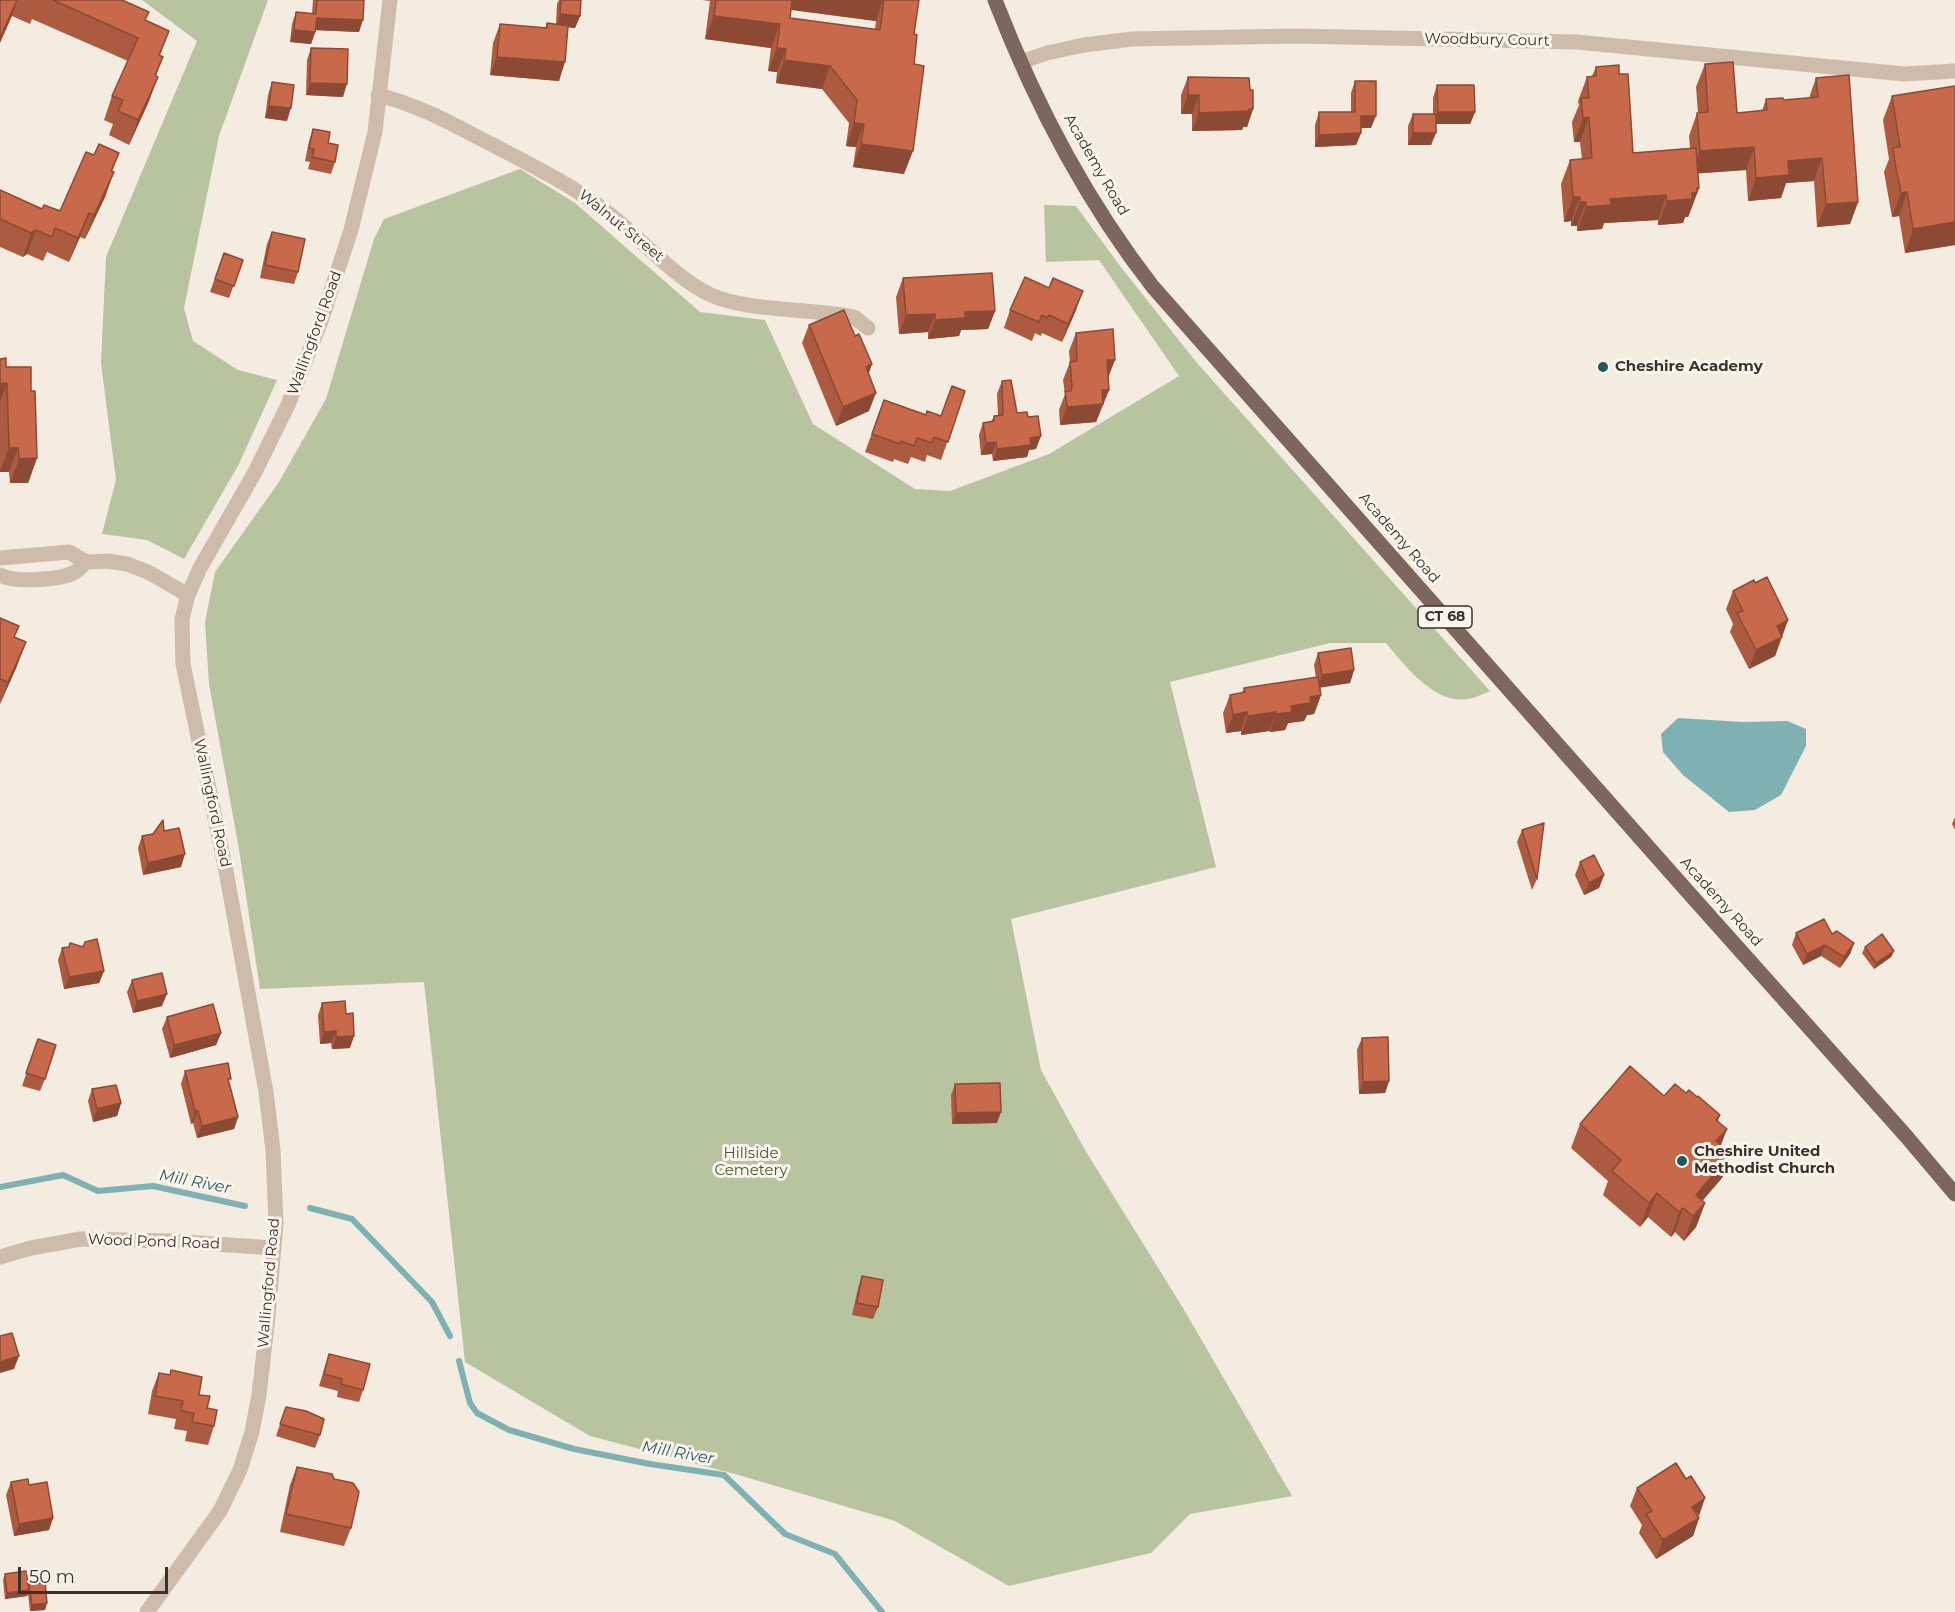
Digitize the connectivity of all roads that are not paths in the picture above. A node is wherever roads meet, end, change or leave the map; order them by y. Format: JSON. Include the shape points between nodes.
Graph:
{"nodes":[{"id":1,"x":390,"y":0,"type":"edge"},
{"id":2,"x":995,"y":0,"type":"edge"},
{"id":3,"x":1021,"y":62,"type":"junction"},
{"id":4,"x":1955,"y":71,"type":"edge"},
{"id":5,"x":378,"y":96,"type":"junction"},
{"id":6,"x":868,"y":328,"type":"dead end"},
{"id":7,"x":0,"y":558,"type":"edge"},
{"id":8,"x":86,"y":562,"type":"junction"},
{"id":9,"x":0,"y":575,"type":"edge"},
{"id":10,"x":188,"y":595,"type":"junction"},
{"id":11,"x":1955,"y":1194,"type":"edge"},
{"id":12,"x":274,"y":1248,"type":"junction"},
{"id":13,"x":0,"y":1257,"type":"edge"},
{"id":14,"x":147,"y":1612,"type":"edge"}],
"edges":[{"from":1,"to":5,"type":"street","name":"Wallingford Road"},
{"from":2,"to":3,"type":"main road","name":"Academy Road","number":"CT 68"},
{"from":3,"to":4,"type":"street","name":"Woodbury Court","via":[[1075,47],[1132,39],[1296,36],[1577,42],[1904,74]]},
{"from":3,"to":11,"type":"main road","name":"Academy Road","number":"CT 68","via":[[1056,134],[1109,227],[1153,287]]},
{"from":5,"to":6,"type":"street","name":"Walnut Street","via":[[401,101],[449,122],[579,191],[688,281],[711,295],[736,302],[845,315]]},
{"from":5,"to":10,"type":"street","name":"Wallingford Road","via":[[375,132],[351,230],[306,363],[272,440]]},
{"from":7,"to":8,"type":"street","via":[[69,552]]},
{"from":8,"to":9,"type":"street","via":[[64,576],[5,579]]},
{"from":8,"to":10,"type":"street","via":[[127,564]]},
{"from":10,"to":12,"type":"street","name":"Wallingford Road","via":[[182,619],[183,664],[266,1092],[276,1192]]},
{"from":12,"to":13,"type":"street","name":"Wood Pond Road","via":[[81,1239]]},
{"from":12,"to":14,"type":"street","name":"Wallingford Road","via":[[259,1395],[240,1470],[220,1511]]}]}
